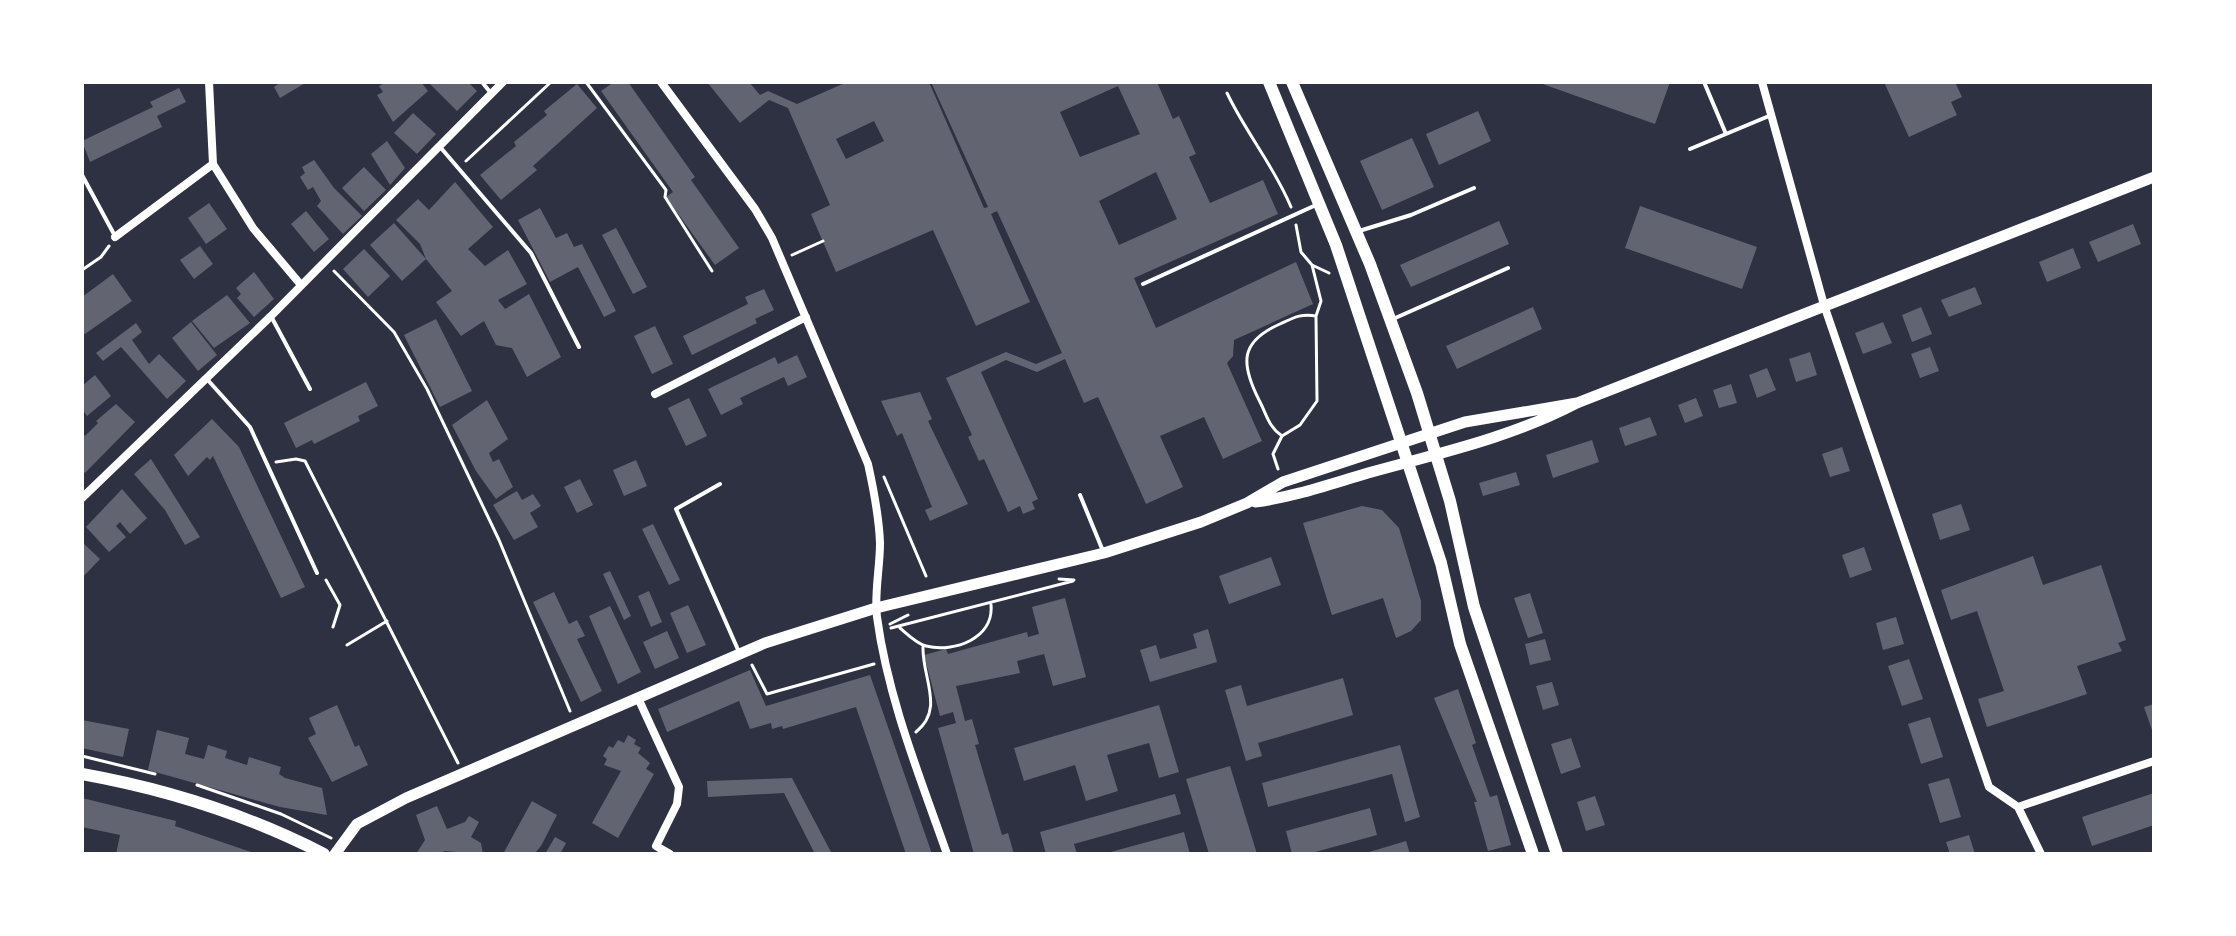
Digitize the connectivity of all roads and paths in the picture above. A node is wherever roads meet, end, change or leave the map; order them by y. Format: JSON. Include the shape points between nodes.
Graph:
{"nodes":[{"id":1,"x":209,"y":82,"type":"edge"},
{"id":2,"x":482,"y":82,"type":"edge"},
{"id":3,"x":503,"y":82,"type":"edge"},
{"id":4,"x":551,"y":82,"type":"edge"},
{"id":5,"x":586,"y":82,"type":"edge"},
{"id":6,"x":661,"y":82,"type":"edge"},
{"id":7,"x":1269,"y":82,"type":"edge"},
{"id":8,"x":1292,"y":82,"type":"edge"},
{"id":9,"x":1704,"y":82,"type":"edge"},
{"id":10,"x":1762,"y":82,"type":"edge"},
{"id":11,"x":1227,"y":93,"type":"dead end"},
{"id":12,"x":491,"y":94,"type":"junction"},
{"id":13,"x":1771,"y":116,"type":"junction"},
{"id":14,"x":1726,"y":134,"type":"junction"},
{"id":15,"x":441,"y":148,"type":"junction"},
{"id":16,"x":1690,"y":149,"type":"dead end"},
{"id":17,"x":213,"y":164,"type":"junction"},
{"id":18,"x":458,"y":169,"type":"junction"},
{"id":19,"x":82,"y":175,"type":"edge"},
{"id":20,"x":2154,"y":177,"type":"edge"},
{"id":21,"x":1474,"y":188,"type":"dead end"},
{"id":22,"x":1322,"y":202,"type":"junction"},
{"id":23,"x":1294,"y":216,"type":"junction"},
{"id":24,"x":1357,"y":232,"type":"junction"},
{"id":25,"x":115,"y":237,"type":"junction"},
{"id":26,"x":823,"y":241,"type":"dead end"},
{"id":27,"x":781,"y":260,"type":"junction"},
{"id":28,"x":325,"y":261,"type":"junction"},
{"id":29,"x":1312,"y":265,"type":"junction"},
{"id":30,"x":1508,"y":268,"type":"dead end"},
{"id":31,"x":82,"y":270,"type":"edge"},
{"id":32,"x":712,"y":271,"type":"dead end"},
{"id":33,"x":1331,"y":273,"type":"dead end"},
{"id":34,"x":1143,"y":284,"type":"dead end"},
{"id":35,"x":301,"y":285,"type":"junction"},
{"id":36,"x":1824,"y":305,"type":"junction"},
{"id":37,"x":271,"y":316,"type":"junction"},
{"id":38,"x":1316,"y":316,"type":"junction"},
{"id":39,"x":806,"y":317,"type":"junction"},
{"id":40,"x":1391,"y":320,"type":"junction"},
{"id":41,"x":579,"y":347,"type":"dead end"},
{"id":42,"x":206,"y":378,"type":"junction"},
{"id":43,"x":310,"y":389,"type":"dead end"},
{"id":44,"x":655,"y":394,"type":"dead end"},
{"id":45,"x":1577,"y":403,"type":"junction"},
{"id":46,"x":1428,"y":434,"type":"junction"},
{"id":47,"x":1282,"y":436,"type":"junction"},
{"id":48,"x":1399,"y":442,"type":"junction"},
{"id":49,"x":1437,"y":457,"type":"junction"},
{"id":50,"x":268,"y":463,"type":"junction"},
{"id":51,"x":1406,"y":463,"type":"junction"},
{"id":52,"x":868,"y":464,"type":"junction"},
{"id":53,"x":1278,"y":469,"type":"dead end"},
{"id":54,"x":720,"y":484,"type":"dead end"},
{"id":55,"x":1080,"y":495,"type":"dead end"},
{"id":56,"x":82,"y":498,"type":"edge"},
{"id":57,"x":1247,"y":503,"type":"junction"},
{"id":58,"x":1104,"y":553,"type":"junction"},
{"id":59,"x":317,"y":573,"type":"joint"},
{"id":60,"x":926,"y":576,"type":"dead end"},
{"id":61,"x":1074,"y":580,"type":"dead end"},
{"id":62,"x":991,"y":605,"type":"junction"},
{"id":63,"x":876,"y":608,"type":"junction"},
{"id":64,"x":387,"y":621,"type":"junction"},
{"id":65,"x":333,"y":627,"type":"dead end"},
{"id":66,"x":900,"y":628,"type":"junction"},
{"id":67,"x":879,"y":629,"type":"junction"},
{"id":68,"x":347,"y":645,"type":"dead end"},
{"id":69,"x":923,"y":646,"type":"junction"},
{"id":70,"x":743,"y":653,"type":"junction"},
{"id":71,"x":885,"y":661,"type":"junction"},
{"id":72,"x":638,"y":698,"type":"junction"},
{"id":73,"x":576,"y":726,"type":"junction"},
{"id":74,"x":907,"y":739,"type":"junction"},
{"id":75,"x":2154,"y":761,"type":"edge"},
{"id":76,"x":82,"y":774,"type":"edge"},
{"id":77,"x":463,"y":774,"type":"junction"},
{"id":78,"x":2018,"y":807,"type":"junction"},
{"id":79,"x":324,"y":854,"type":"edge"},
{"id":80,"x":335,"y":854,"type":"edge"},
{"id":81,"x":670,"y":854,"type":"edge"},
{"id":82,"x":947,"y":854,"type":"edge"},
{"id":83,"x":1533,"y":854,"type":"edge"},
{"id":84,"x":1557,"y":854,"type":"edge"},
{"id":85,"x":2041,"y":854,"type":"edge"}],
"edges":[{"from":1,"to":17,"type":"street"},
{"from":2,"to":12,"type":"lane"},
{"from":3,"to":12,"type":"street"},
{"from":4,"to":18,"type":"path"},
{"from":5,"to":32,"type":"path","via":[[666,190],[665,197]]},
{"from":6,"to":27,"type":"street","via":[[755,209]]},
{"from":7,"to":22,"type":"main road"},
{"from":8,"to":24,"type":"main road"},
{"from":9,"to":14,"type":"lane"},
{"from":10,"to":13,"type":"street"},
{"from":11,"to":23,"type":"path","via":[[1245,131],[1281,183]]},
{"from":12,"to":15,"type":"street"},
{"from":13,"to":14,"type":"lane"},
{"from":13,"to":36,"type":"street"},
{"from":14,"to":16,"type":"lane"},
{"from":15,"to":18,"type":"lane"},
{"from":15,"to":28,"type":"street"},
{"from":17,"to":25,"type":"street"},
{"from":17,"to":35,"type":"street","via":[[253,228]]},
{"from":18,"to":41,"type":"lane","via":[[531,253]]},
{"from":19,"to":25,"type":"lane"},
{"from":20,"to":36,"type":"street"},
{"from":21,"to":24,"type":"lane"},
{"from":22,"to":23,"type":"lane"},
{"from":22,"to":48,"type":"main road"},
{"from":23,"to":29,"type":"path","via":[[1301,252]]},
{"from":23,"to":34,"type":"lane"},
{"from":24,"to":40,"type":"main road"},
{"from":25,"to":31,"type":"path","via":[[101,257]]},
{"from":26,"to":27,"type":"path"},
{"from":27,"to":39,"type":"street"},
{"from":28,"to":35,"type":"street"},
{"from":28,"to":73,"type":"path","via":[[394,332],[427,389],[499,540]]},
{"from":29,"to":33,"type":"path"},
{"from":29,"to":38,"type":"path","via":[[1321,301]]},
{"from":30,"to":40,"type":"lane"},
{"from":35,"to":37,"type":"street"},
{"from":36,"to":45,"type":"street"},
{"from":36,"to":78,"type":"street","via":[[1989,787]]},
{"from":37,"to":42,"type":"street"},
{"from":37,"to":43,"type":"lane"},
{"from":38,"to":47,"type":"path","via":[[1317,401],[1300,425]]},
{"from":38,"to":47,"type":"path","via":[[1303,314],[1259,334],[1247,360],[1249,382],[1269,427]]},
{"from":39,"to":44,"type":"street"},
{"from":39,"to":52,"type":"street"},
{"from":40,"to":46,"type":"main road"},
{"from":42,"to":50,"type":"lane","via":[[250,427]]},
{"from":42,"to":56,"type":"street"},
{"from":45,"to":46,"type":"street","via":[[1531,408]]},
{"from":45,"to":49,"type":"street","via":[[1541,422]]},
{"from":46,"to":48,"type":"street"},
{"from":46,"to":49,"type":"main road"},
{"from":47,"to":53,"type":"path","via":[[1273,454]]},
{"from":48,"to":51,"type":"main road"},
{"from":48,"to":57,"type":"street","via":[[1283,482]]},
{"from":49,"to":51,"type":"street"},
{"from":49,"to":84,"type":"main road","via":[[1474,607]]},
{"from":50,"to":59,"type":"lane"},
{"from":50,"to":64,"type":"path","via":[[305,461]]},
{"from":51,"to":57,"type":"street","via":[[1287,498]]},
{"from":51,"to":83,"type":"main road","via":[[1441,563],[1460,644]]},
{"from":52,"to":60,"type":"path","via":[[886,479]]},
{"from":52,"to":63,"type":"street","via":[[880,544]]},
{"from":54,"to":70,"type":"lane","via":[[676,509]]},
{"from":55,"to":58,"type":"lane"},
{"from":57,"to":58,"type":"street"},
{"from":58,"to":63,"type":"street"},
{"from":59,"to":65,"type":"path","via":[[331,584],[340,605]]},
{"from":61,"to":62,"type":"path"},
{"from":62,"to":66,"type":"path"},
{"from":62,"to":69,"type":"path","via":[[993,619],[987,631],[956,645]]},
{"from":63,"to":67,"type":"street"},
{"from":63,"to":70,"type":"street"},
{"from":64,"to":68,"type":"path"},
{"from":64,"to":77,"type":"path"},
{"from":66,"to":67,"type":"path"},
{"from":66,"to":69,"type":"path"},
{"from":67,"to":71,"type":"street"},
{"from":69,"to":74,"type":"path","via":[[933,711]]},
{"from":70,"to":71,"type":"path","via":[[767,694]]},
{"from":70,"to":72,"type":"street"},
{"from":71,"to":74,"type":"street"},
{"from":72,"to":73,"type":"street"},
{"from":72,"to":81,"type":"street","via":[[679,787],[677,804],[656,846]]},
{"from":73,"to":77,"type":"street"},
{"from":74,"to":82,"type":"street"},
{"from":75,"to":78,"type":"street"},
{"from":76,"to":79,"type":"main road","via":[[205,805]]},
{"from":77,"to":80,"type":"street","via":[[357,824]]},
{"from":78,"to":85,"type":"street"}]}
